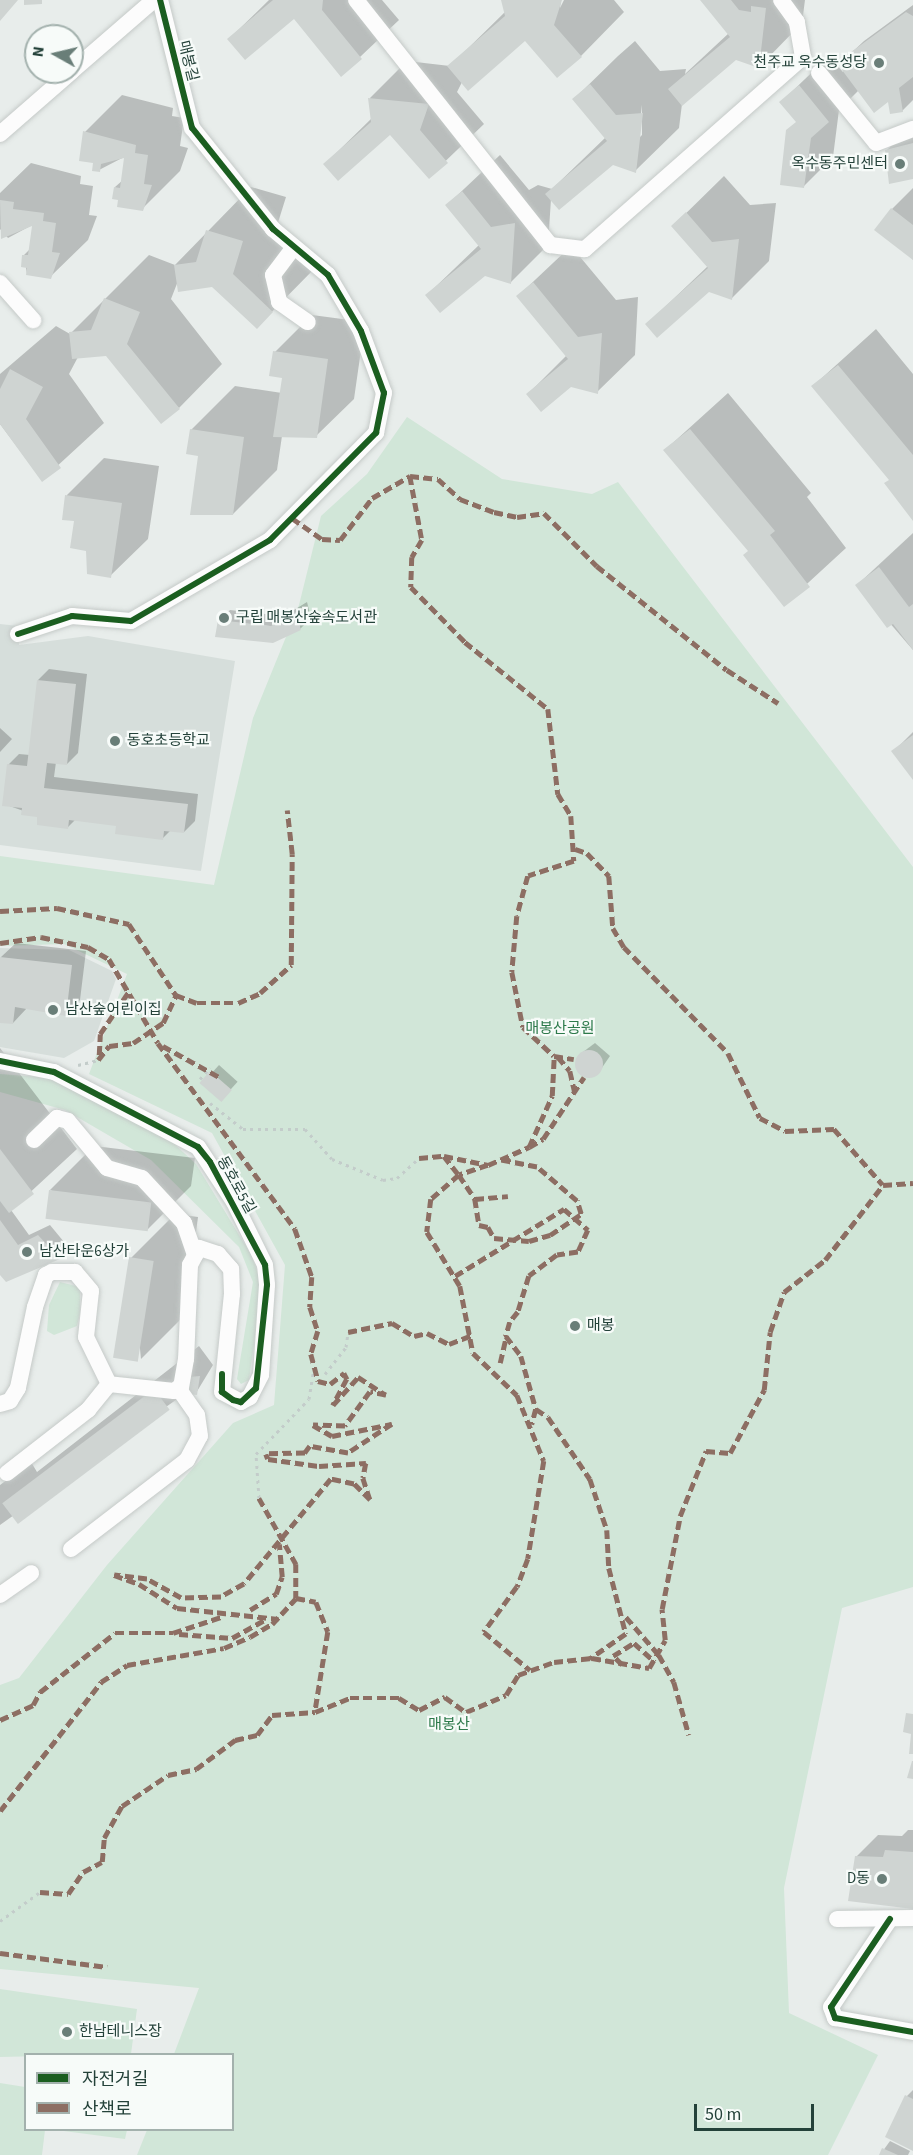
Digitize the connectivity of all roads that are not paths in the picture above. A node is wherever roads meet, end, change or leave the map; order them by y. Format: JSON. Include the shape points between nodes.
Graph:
{"nodes":[{"id":1,"x":154,"y":0,"type":"edge"},
{"id":2,"x":159,"y":0,"type":"edge"},
{"id":3,"x":356,"y":0,"type":"edge"},
{"id":4,"x":781,"y":0,"type":"edge"},
{"id":5,"x":84,"y":61,"type":"edge"},
{"id":6,"x":819,"y":73,"type":"dead end"},
{"id":7,"x":58,"y":84,"type":"edge"},
{"id":8,"x":913,"y":129,"type":"edge"},
{"id":9,"x":0,"y":134,"type":"edge"},
{"id":10,"x":294,"y":247,"type":"junction"},
{"id":11,"x":0,"y":283,"type":"edge"},
{"id":12,"x":33,"y":320,"type":"dead end"},
{"id":13,"x":308,"y":322,"type":"dead end"},
{"id":14,"x":18,"y":634,"type":"dead end"},
{"id":15,"x":0,"y":1061,"type":"edge"},
{"id":16,"x":34,"y":1140,"type":"dead end"},
{"id":17,"x":195,"y":1255,"type":"junction"},
{"id":18,"x":109,"y":1384,"type":"junction"},
{"id":19,"x":178,"y":1388,"type":"junction"},
{"id":20,"x":0,"y":1404,"type":"edge"},
{"id":21,"x":7,"y":1473,"type":"dead end"},
{"id":22,"x":71,"y":1549,"type":"dead end"},
{"id":23,"x":31,"y":1574,"type":"dead end"},
{"id":24,"x":0,"y":1595,"type":"edge"},
{"id":25,"x":837,"y":1918,"type":"dead end"},
{"id":26,"x":913,"y":1918,"type":"edge"},
{"id":27,"x":890,"y":1919,"type":"junction"},
{"id":28,"x":913,"y":2032,"type":"edge"}],
"edges":[{"from":1,"to":5,"type":"street"},
{"from":2,"to":10,"type":"street","name":"매봉길","via":[[192,128]]},
{"from":3,"to":4,"type":"street","via":[[550,245],[585,249],[803,57],[797,22]]},
{"from":6,"to":8,"type":"street","via":[[876,143]]},
{"from":7,"to":9,"type":"street"},
{"from":10,"to":13,"type":"street","via":[[273,275],[279,302]]},
{"from":10,"to":14,"type":"street","via":[[328,275],[361,331],[384,393],[376,433],[270,540],[131,621],[72,616]]},
{"from":11,"to":12,"type":"street"},
{"from":15,"to":17,"type":"street","name":"동호로5길","via":[[54,1072],[198,1147],[210,1162],[265,1265],[267,1285],[256,1388],[241,1402],[222,1392],[231,1269],[209,1248]]},
{"from":16,"to":17,"type":"street","via":[[57,1118],[68,1121],[107,1168],[142,1178],[184,1223]]},
{"from":17,"to":19,"type":"street","via":[[186,1359]]},
{"from":18,"to":19,"type":"street"},
{"from":18,"to":20,"type":"street","via":[[86,1337],[91,1291],[75,1272],[52,1272],[46,1275],[35,1307],[18,1388],[10,1401]]},
{"from":18,"to":21,"type":"street","via":[[88,1410]]},
{"from":19,"to":22,"type":"street","via":[[197,1415],[200,1436],[187,1460]]},
{"from":23,"to":24,"type":"street"},
{"from":25,"to":27,"type":"street"},
{"from":26,"to":27,"type":"street"},
{"from":27,"to":28,"type":"street","via":[[831,2007],[835,2018]]}]}
